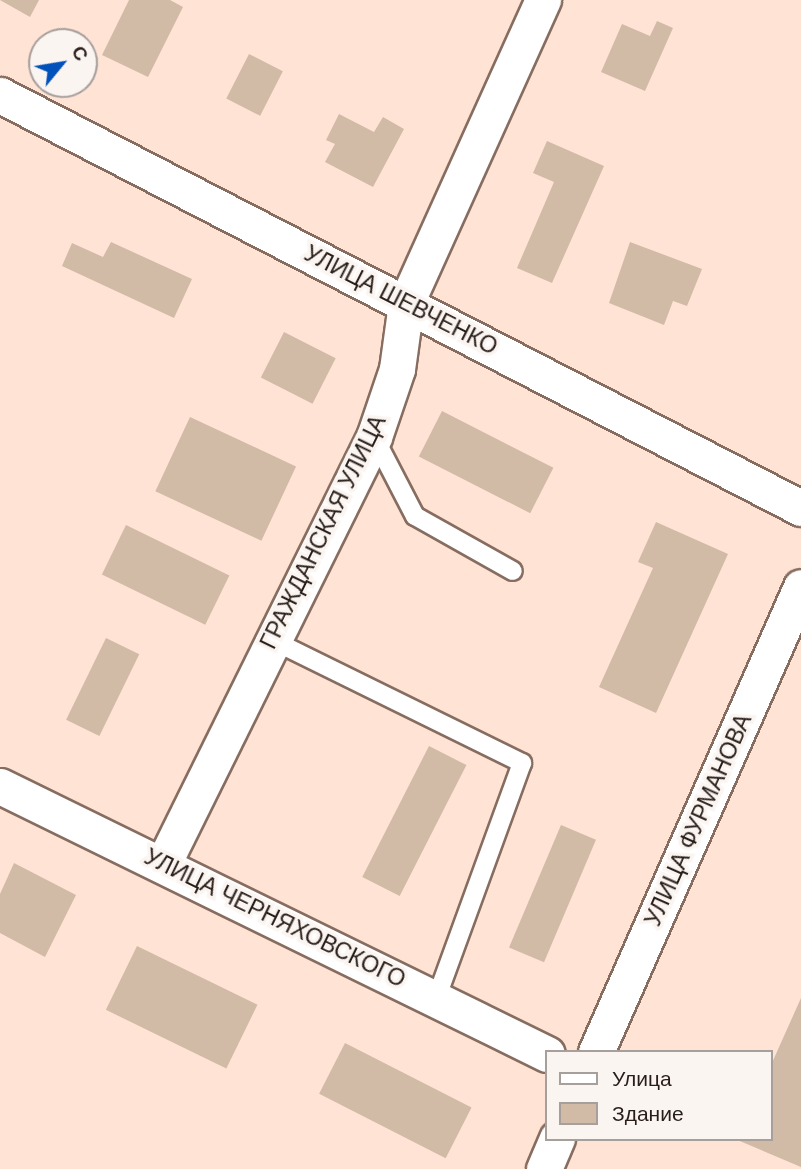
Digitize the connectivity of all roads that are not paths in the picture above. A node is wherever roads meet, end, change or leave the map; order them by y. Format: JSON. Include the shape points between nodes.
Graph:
{"nodes":[{"id":1,"x":543,"y":0,"type":"edge"},
{"id":2,"x":0,"y":95,"type":"edge"},
{"id":3,"x":407,"y":303,"type":"junction"},
{"id":4,"x":374,"y":436,"type":"junction"},
{"id":5,"x":801,"y":508,"type":"edge"},
{"id":6,"x":513,"y":570,"type":"dead end"},
{"id":7,"x":801,"y":587,"type":"edge"},
{"id":8,"x":269,"y":639,"type":"junction"},
{"id":9,"x":0,"y":786,"type":"edge"},
{"id":10,"x":163,"y":864,"type":"junction"},
{"id":11,"x":437,"y":996,"type":"junction"},
{"id":12,"x":597,"y":1050,"type":"edge"},
{"id":13,"x":546,"y":1053,"type":"edge"},
{"id":14,"x":556,"y":1141,"type":"edge"},
{"id":15,"x":544,"y":1169,"type":"edge"}],
"edges":[{"from":1,"to":3,"type":"street","name":"ГРАЖДАНСКАЯ УЛИЦА"},
{"from":2,"to":3,"type":"street","name":"УЛИЦА ШЕВЧЕНКО"},
{"from":3,"to":4,"type":"street","name":"ГРАЖДАНСКАЯ УЛИЦА","via":[[397,369]]},
{"from":3,"to":5,"type":"street","name":"УЛИЦА ШЕВЧЕНКО"},
{"from":4,"to":6,"type":"lane","via":[[415,516]]},
{"from":4,"to":8,"type":"street","name":"ГРАЖДАНСКАЯ УЛИЦА"},
{"from":7,"to":12,"type":"street","name":"УЛИЦА ФУРМАНОВА"},
{"from":8,"to":10,"type":"street","name":"ГРАЖДАНСКАЯ УЛИЦА"},
{"from":8,"to":11,"type":"lane","via":[[522,763]]},
{"from":9,"to":10,"type":"street","name":"УЛИЦА ЧЕРНЯХОВСКОГО"},
{"from":10,"to":11,"type":"street","name":"УЛИЦА ЧЕРНЯХОВСКОГО"},
{"from":11,"to":13,"type":"street","name":"УЛИЦА ЧЕРНЯХОВСКОГО"},
{"from":14,"to":15,"type":"street"}]}
